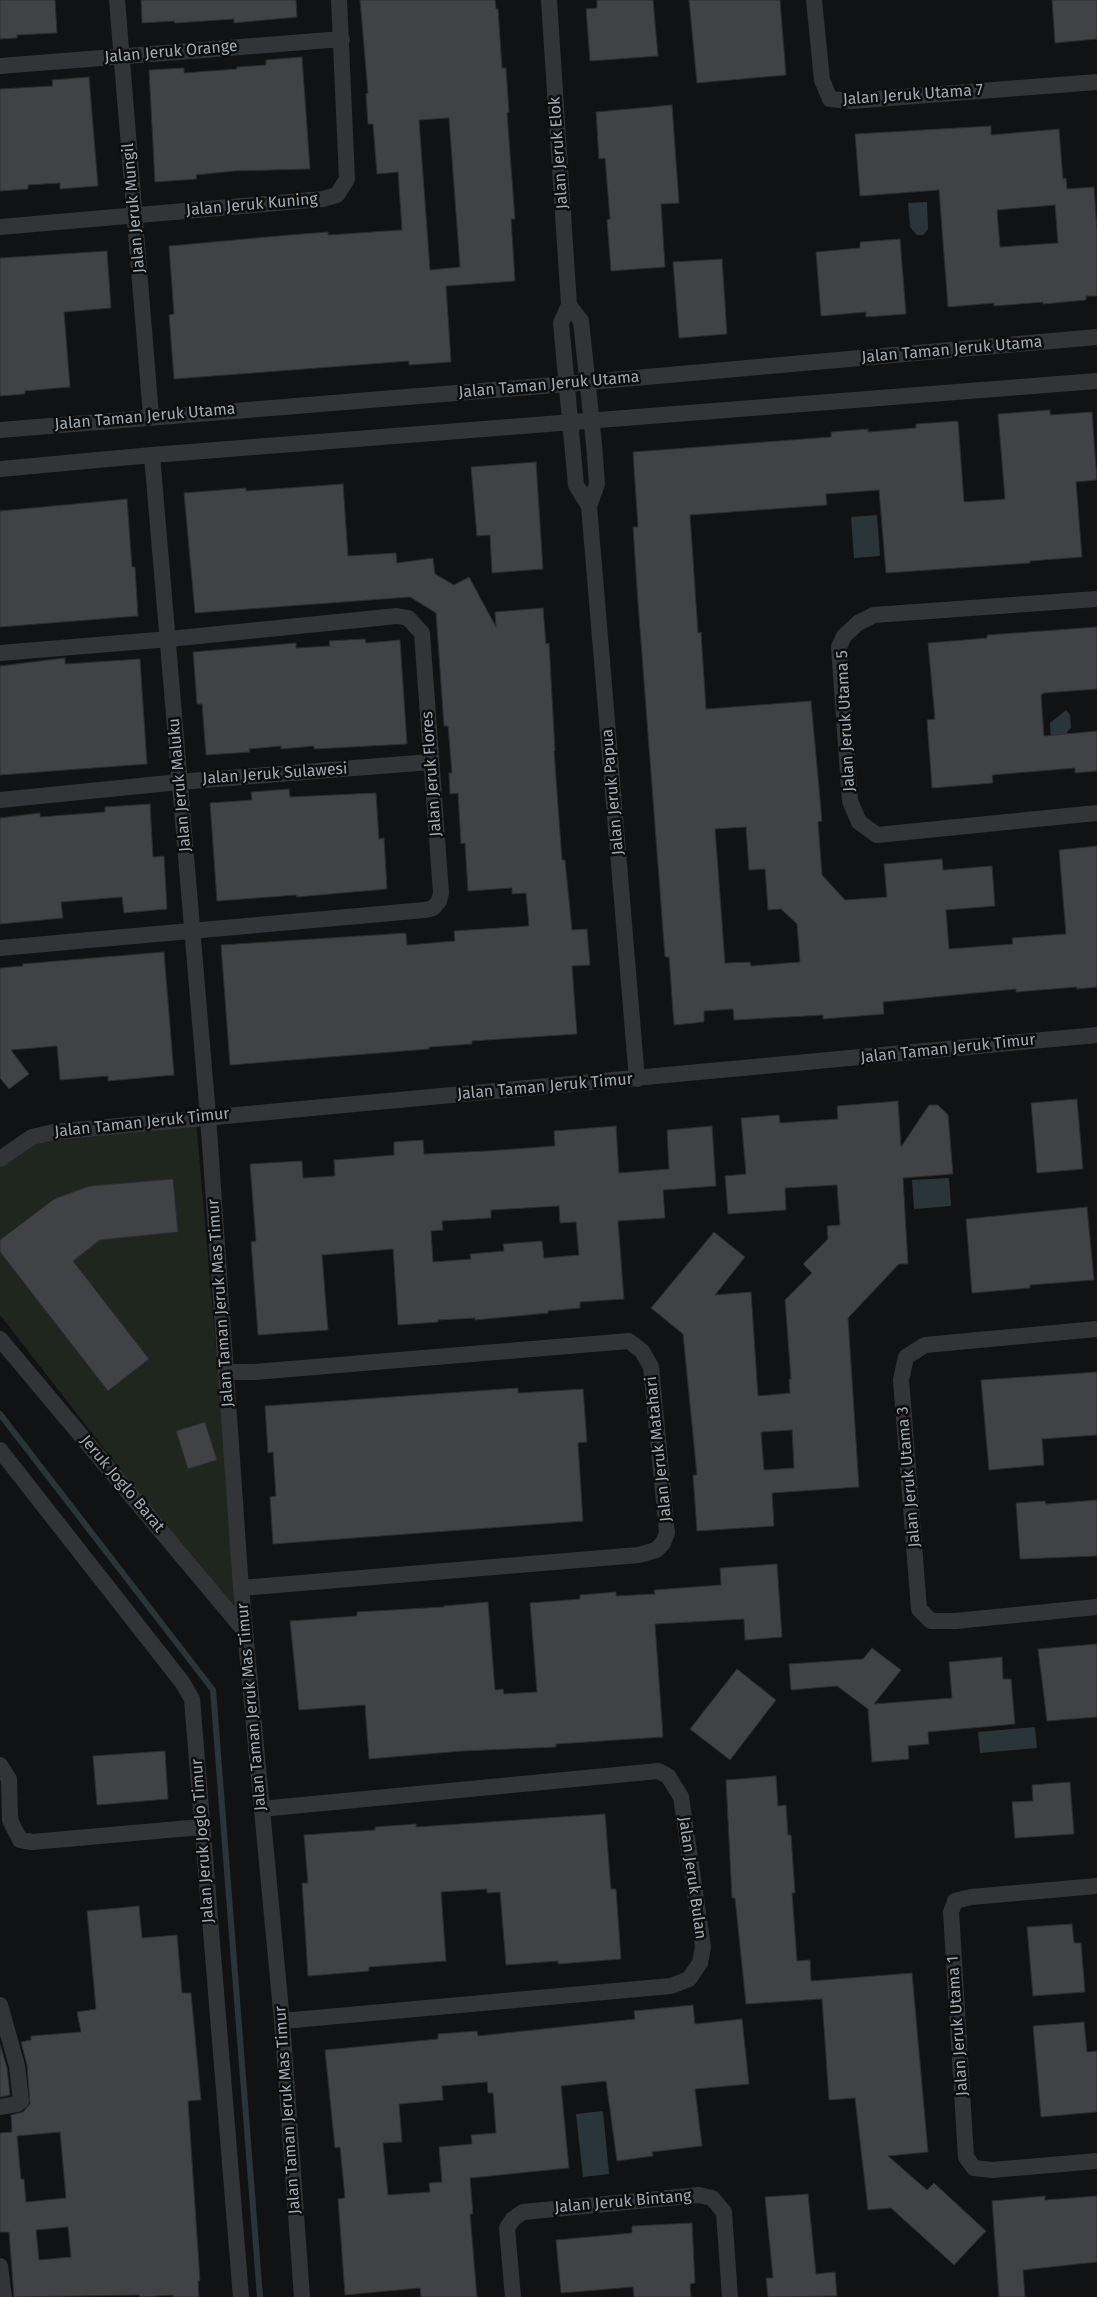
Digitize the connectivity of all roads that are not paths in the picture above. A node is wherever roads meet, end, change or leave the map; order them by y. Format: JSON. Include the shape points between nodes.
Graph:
{"nodes":[{"id":1,"x":117,"y":0,"type":"edge"},
{"id":2,"x":339,"y":0,"type":"edge"},
{"id":3,"x":549,"y":0,"type":"edge"},
{"id":4,"x":814,"y":0,"type":"edge"},
{"id":5,"x":342,"y":39,"type":"junction"},
{"id":6,"x":121,"y":56,"type":"junction"},
{"id":7,"x":0,"y":66,"type":"edge"},
{"id":8,"x":1097,"y":82,"type":"edge"},
{"id":9,"x":135,"y":216,"type":"junction"},
{"id":10,"x":0,"y":227,"type":"edge"},
{"id":11,"x":569,"y":305,"type":"junction"},
{"id":12,"x":1097,"y":337,"type":"edge"},
{"id":13,"x":1097,"y":381,"type":"edge"},
{"id":14,"x":587,"y":382,"type":"junction"},
{"id":15,"x":567,"y":384,"type":"junction"},
{"id":16,"x":151,"y":416,"type":"junction"},
{"id":17,"x":591,"y":420,"type":"junction"},
{"id":18,"x":571,"y":422,"type":"junction"},
{"id":19,"x":0,"y":430,"type":"edge"},
{"id":20,"x":152,"y":455,"type":"junction"},
{"id":21,"x":0,"y":470,"type":"edge"},
{"id":22,"x":589,"y":506,"type":"junction"},
{"id":23,"x":1097,"y":599,"type":"edge"},
{"id":24,"x":168,"y":639,"type":"junction"},
{"id":25,"x":0,"y":653,"type":"edge"},
{"id":26,"x":430,"y":762,"type":"junction"},
{"id":27,"x":179,"y":782,"type":"junction"},
{"id":28,"x":0,"y":800,"type":"edge"},
{"id":29,"x":1097,"y":813,"type":"edge"},
{"id":30,"x":191,"y":930,"type":"junction"},
{"id":31,"x":0,"y":948,"type":"edge"},
{"id":32,"x":1097,"y":1035,"type":"edge"},
{"id":33,"x":637,"y":1079,"type":"junction"},
{"id":34,"x":208,"y":1116,"type":"junction"},
{"id":35,"x":0,"y":1159,"type":"edge"},
{"id":36,"x":1097,"y":1329,"type":"edge"},
{"id":37,"x":0,"y":1339,"type":"edge"},
{"id":38,"x":226,"y":1372,"type":"junction"},
{"id":39,"x":0,"y":1450,"type":"edge"},
{"id":40,"x":240,"y":1588,"type":"junction"},
{"id":41,"x":1097,"y":1607,"type":"edge"},
{"id":42,"x":244,"y":1630,"type":"junction"},
{"id":43,"x":0,"y":1765,"type":"edge"},
{"id":44,"x":262,"y":1809,"type":"junction"},
{"id":45,"x":201,"y":1827,"type":"junction"},
{"id":46,"x":1097,"y":1886,"type":"edge"},
{"id":47,"x":0,"y":2005,"type":"edge"},
{"id":48,"x":282,"y":2021,"type":"junction"},
{"id":49,"x":0,"y":2107,"type":"edge"},
{"id":50,"x":1097,"y":2161,"type":"edge"},
{"id":51,"x":0,"y":2266,"type":"edge"},
{"id":52,"x":4,"y":2297,"type":"edge"},
{"id":53,"x":240,"y":2297,"type":"edge"},
{"id":54,"x":302,"y":2297,"type":"edge"},
{"id":55,"x":513,"y":2297,"type":"edge"},
{"id":56,"x":730,"y":2297,"type":"edge"}],
"edges":[{"from":1,"to":6,"type":"street","name":"Jalan Jeruk Mungil"},
{"from":2,"to":5,"type":"street","name":"Jalan Jeruk Kuning"},
{"from":3,"to":11,"type":"street","name":"Jalan Jeruk Elok"},
{"from":4,"to":8,"type":"street","name":"Jalan Jeruk Utama 7","via":[[822,80],[830,99],[851,101]]},
{"from":5,"to":6,"type":"street","name":"Jalan Jeruk Orange"},
{"from":5,"to":9,"type":"street","name":"Jalan Jeruk Kuning","via":[[347,179],[337,195],[323,199]]},
{"from":6,"to":7,"type":"street","name":"Jalan Jeruk Orange"},
{"from":6,"to":9,"type":"street","name":"Jalan Jeruk Mungil"},
{"from":9,"to":10,"type":"street","name":"Jalan Jeruk Kuning"},
{"from":9,"to":16,"type":"street","name":"Jalan Jeruk Mungil"},
{"from":11,"to":14,"type":"street","name":"Jalan Jeruk Elok","via":[[581,321]]},
{"from":11,"to":15,"type":"street","name":"Jalan Jeruk Elok","via":[[562,323]]},
{"from":12,"to":14,"type":"street","name":"Jalan Taman Jeruk Utama"},
{"from":13,"to":17,"type":"street"},
{"from":14,"to":15,"type":"street","name":"Jalan Taman Jeruk Utama"},
{"from":14,"to":17,"type":"street","name":"Jalan Jeruk Papua"},
{"from":15,"to":16,"type":"street","name":"Jalan Taman Jeruk Utama"},
{"from":15,"to":18,"type":"street","name":"Jalan Jeruk Papua"},
{"from":16,"to":19,"type":"street","name":"Jalan Taman Jeruk Utama"},
{"from":17,"to":18,"type":"street"},
{"from":17,"to":22,"type":"street","name":"Jalan Jeruk Papua","via":[[597,484]]},
{"from":18,"to":20,"type":"street"},
{"from":18,"to":22,"type":"street","name":"Jalan Jeruk Papua","via":[[576,485]]},
{"from":20,"to":21,"type":"street"},
{"from":20,"to":24,"type":"street","name":"Jalan Jeruk Maluku"},
{"from":22,"to":33,"type":"street","name":"Jalan Jeruk Papua"},
{"from":23,"to":29,"type":"street","name":"Jalan Jeruk Utama 5","via":[[874,616],[858,622],[844,636],[839,647],[850,801],[859,822],[877,835]]},
{"from":24,"to":25,"type":"street","name":"Jalan Jeruk Flores"},
{"from":24,"to":26,"type":"street","name":"Jalan Jeruk Flores","via":[[397,616],[408,618],[422,633]]},
{"from":24,"to":27,"type":"street","name":"Jalan Jeruk Maluku"},
{"from":26,"to":27,"type":"street","name":"Jalan Jeruk Sulawesi"},
{"from":26,"to":30,"type":"street","name":"Jalan Jeruk Flores","via":[[441,893],[433,908]]},
{"from":27,"to":28,"type":"street","name":"Jalan Jeruk Sulawesi"},
{"from":27,"to":30,"type":"street","name":"Jalan Jeruk Maluku"},
{"from":30,"to":31,"type":"street","name":"Jalan Jeruk Flores"},
{"from":30,"to":34,"type":"street","name":"Jalan Jeruk Maluku"},
{"from":32,"to":33,"type":"street","name":"Jalan Taman Jeruk Timur"},
{"from":33,"to":34,"type":"street","name":"Jalan Taman Jeruk Timur"},
{"from":34,"to":35,"type":"street","name":"Jalan Taman Jeruk Timur","via":[[32,1136]]},
{"from":34,"to":38,"type":"street","name":"Jalan Taman Jeruk Mas Timur"},
{"from":36,"to":41,"type":"street","name":"Jalan Jeruk Utama 3","via":[[925,1345],[906,1357],[901,1380],[919,1609],[931,1621],[955,1621]]},
{"from":37,"to":42,"type":"street","name":"Jeruk Joglo Barat"},
{"from":38,"to":40,"type":"street","name":"Jalan Taman Jeruk Mas Timur"},
{"from":38,"to":40,"type":"street","name":"Jalan Jeruk Matahari","via":[[629,1341],[642,1350],[650,1367],[667,1533],[656,1550],[639,1555]]},
{"from":39,"to":45,"type":"street","name":"Jalan Jeruk Joglo Timur","via":[[188,1691],[193,1706]]},
{"from":40,"to":42,"type":"street","name":"Jalan Taman Jeruk Mas Timur"},
{"from":42,"to":44,"type":"street","name":"Jalan Taman Jeruk Mas Timur"},
{"from":43,"to":45,"type":"street","via":[[9,1780],[10,1820],[20,1840],[32,1842]]},
{"from":44,"to":48,"type":"street","name":"Jalan Taman Jeruk Mas Timur"},
{"from":44,"to":48,"type":"street","name":"Jalan Jeruk Bulan","via":[[658,1771],[668,1776],[681,1797],[702,1947],[700,1963],[689,1979],[671,1986]]},
{"from":45,"to":53,"type":"street","name":"Jalan Jeruk Joglo Timur"},
{"from":46,"to":50,"type":"street","name":"Jalan Jeruk Utama 1","via":[[971,1897],[955,1901],[951,1912],[966,2157],[974,2168],[992,2170]]},
{"from":47,"to":49,"type":"street","via":[[17,2066],[21,2101]]},
{"from":48,"to":54,"type":"street","name":"Jalan Taman Jeruk Mas Timur"},
{"from":51,"to":52,"type":"street"},
{"from":55,"to":56,"type":"street","name":"Jalan Jeruk Bintang","via":[[507,2228],[522,2212],[699,2195],[712,2198],[724,2212]]}]}
